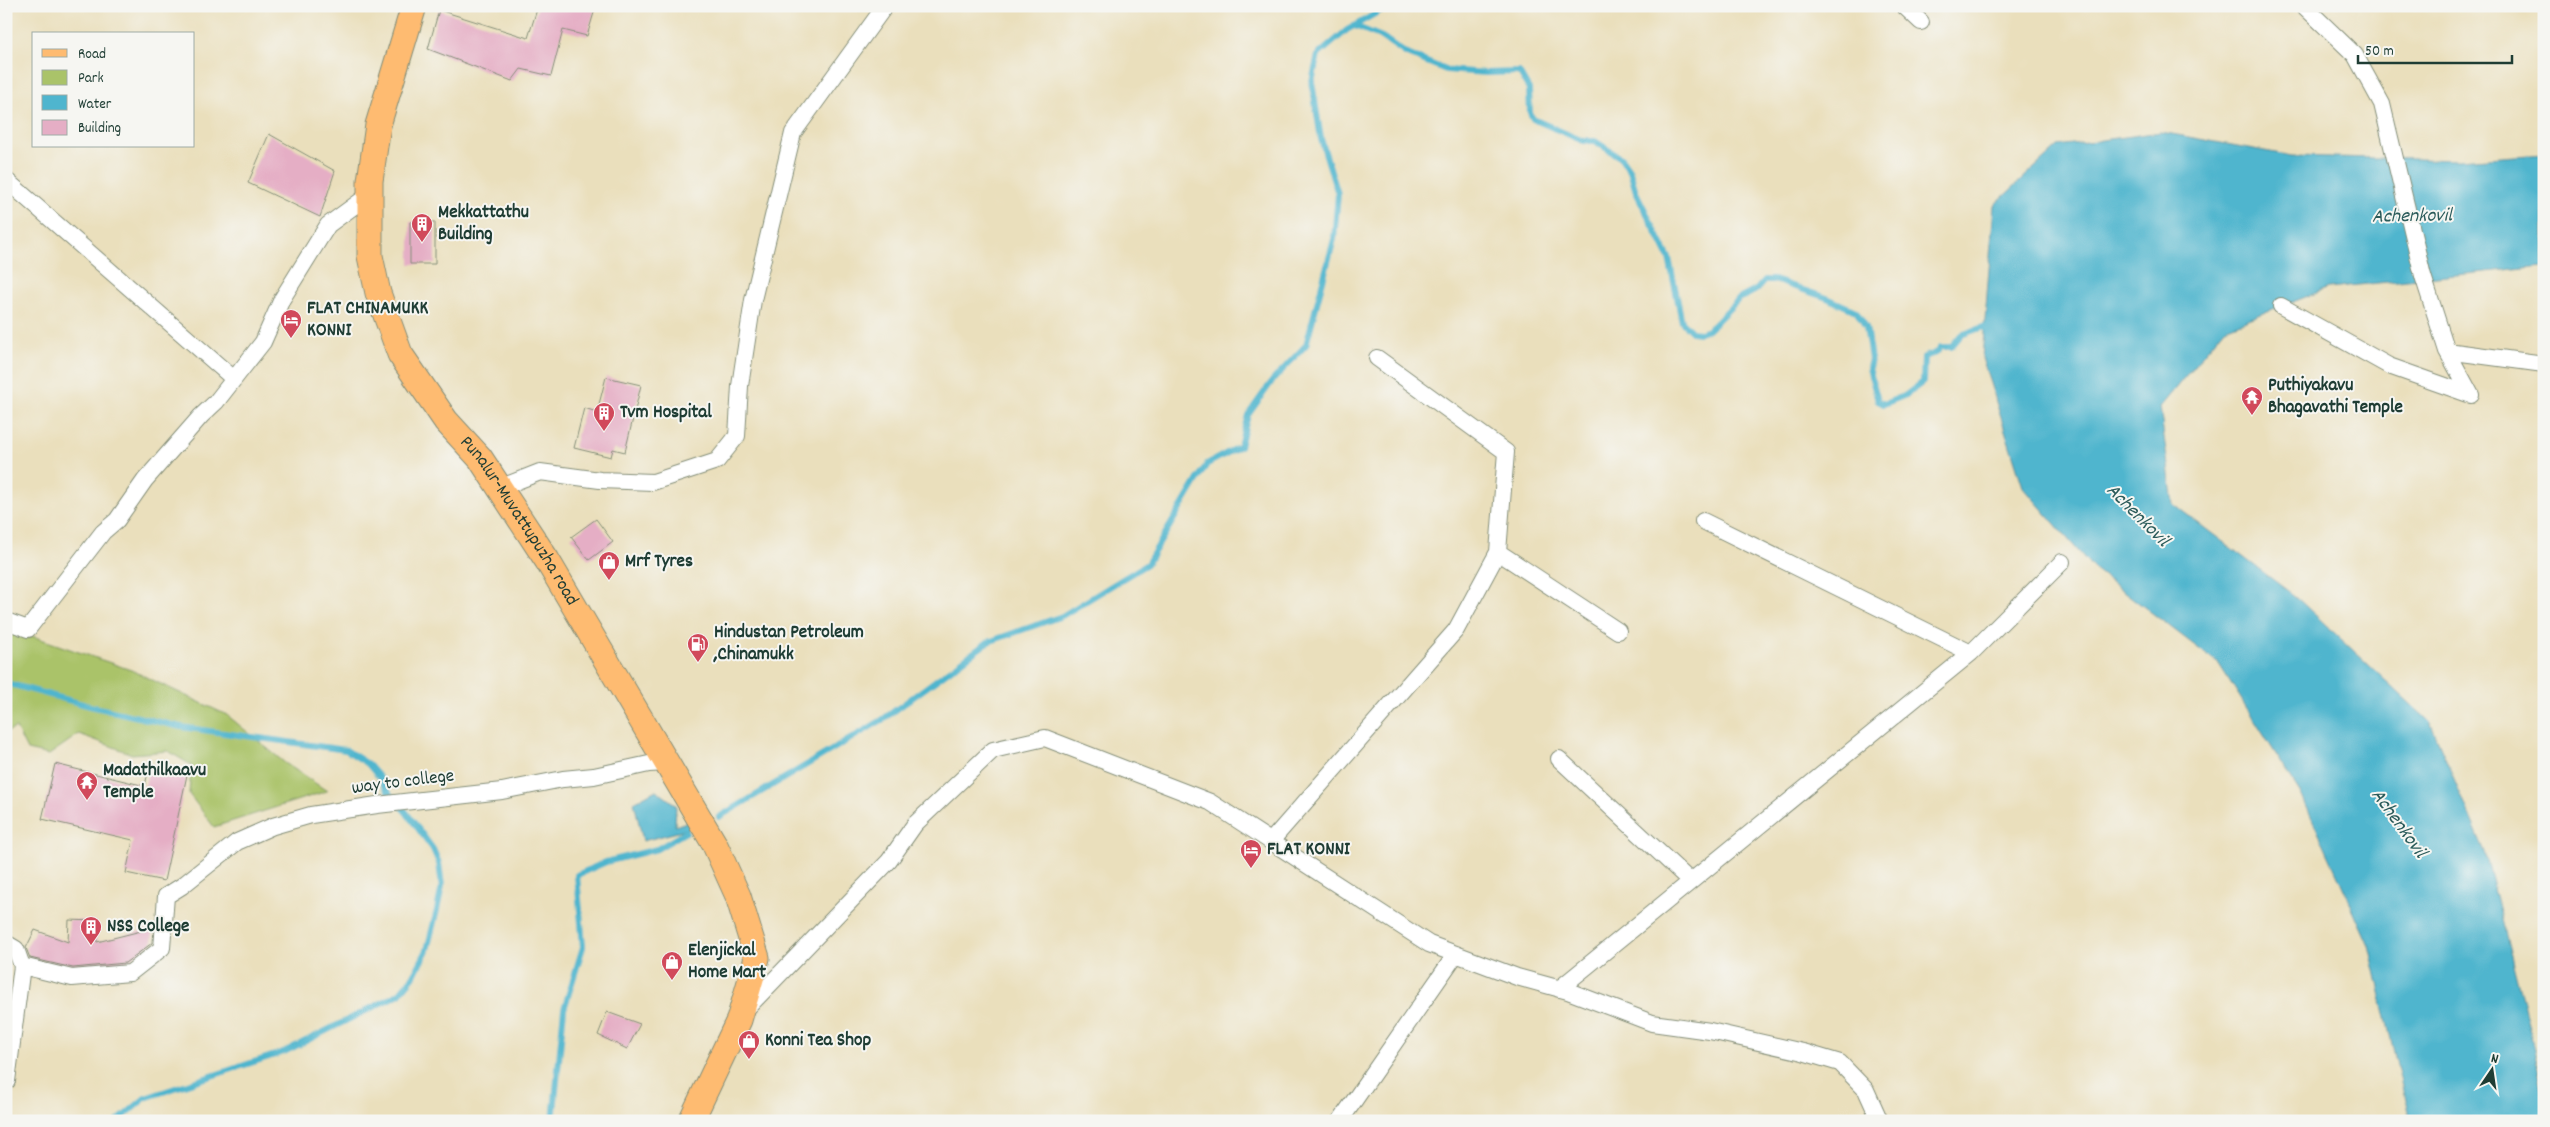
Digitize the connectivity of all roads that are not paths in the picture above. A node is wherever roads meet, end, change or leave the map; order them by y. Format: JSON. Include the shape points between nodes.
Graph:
{"nodes":[{"id":1,"x":414,"y":6,"type":"edge"},
{"id":2,"x":885,"y":6,"type":"edge"},
{"id":3,"x":1904,"y":6,"type":"edge"},
{"id":4,"x":2304,"y":6,"type":"edge"},
{"id":5,"x":1921,"y":22,"type":"dead end"},
{"id":6,"x":6,"y":180,"type":"edge"},
{"id":7,"x":369,"y":195,"type":"junction"},
{"id":8,"x":2281,"y":306,"type":"dead end"},
{"id":9,"x":2447,"y":351,"type":"junction"},
{"id":10,"x":1377,"y":358,"type":"dead end"},
{"id":11,"x":2544,"y":364,"type":"edge"},
{"id":12,"x":234,"y":378,"type":"junction"},
{"id":13,"x":499,"y":488,"type":"junction"},
{"id":14,"x":1703,"y":521,"type":"dead end"},
{"id":15,"x":1498,"y":552,"type":"junction"},
{"id":16,"x":2062,"y":562,"type":"dead end"},
{"id":17,"x":6,"y":621,"type":"edge"},
{"id":18,"x":1618,"y":631,"type":"dead end"},
{"id":19,"x":1970,"y":652,"type":"junction"},
{"id":20,"x":1559,"y":758,"type":"dead end"},
{"id":21,"x":666,"y":763,"type":"junction"},
{"id":22,"x":1271,"y":841,"type":"junction"},
{"id":23,"x":1690,"y":881,"type":"junction"},
{"id":24,"x":6,"y":943,"type":"edge"},
{"id":25,"x":1456,"y":954,"type":"junction"},
{"id":26,"x":22,"y":966,"type":"junction"},
{"id":27,"x":1558,"y":989,"type":"junction"},
{"id":28,"x":739,"y":1020,"type":"junction"},
{"id":29,"x":7,"y":1080,"type":"edge"},
{"id":30,"x":691,"y":1121,"type":"edge"},
{"id":31,"x":1340,"y":1121,"type":"edge"},
{"id":32,"x":1880,"y":1121,"type":"edge"}],
"edges":[{"from":1,"to":7,"type":"main road","name":"Punalur-Muvattupuzha road","via":[[378,126]]},
{"from":2,"to":13,"type":"street","via":[[793,133],[752,300],[737,436],[727,449],[717,461],[653,482],[600,480],[540,472]]},
{"from":3,"to":5,"type":"street"},
{"from":4,"to":9,"type":"street","via":[[2355,56],[2382,104],[2423,276]]},
{"from":6,"to":12,"type":"street"},
{"from":7,"to":12,"type":"street","via":[[328,225],[282,300],[263,342]]},
{"from":7,"to":13,"type":"main road","name":"Punalur-Muvattupuzha road","via":[[370,256],[378,293],[400,354],[429,398],[480,458]]},
{"from":8,"to":9,"type":"street","via":[[2389,366],[2471,395]]},
{"from":9,"to":11,"type":"street"},
{"from":10,"to":15,"type":"street","via":[[1506,452]]},
{"from":12,"to":17,"type":"street","via":[[145,480],[117,520],[103,532],[28,629]]},
{"from":13,"to":21,"type":"main road","name":"Punalur-Muvattupuzha road","via":[[547,560]]},
{"from":14,"to":19,"type":"street"},
{"from":15,"to":18,"type":"street"},
{"from":15,"to":22,"type":"street","via":[[1456,630]]},
{"from":16,"to":19,"type":"street"},
{"from":19,"to":23,"type":"street"},
{"from":20,"to":23,"type":"street"},
{"from":21,"to":26,"type":"street","name":"way to college","via":[[502,791],[377,805],[288,821],[237,842],[166,896],[162,948],[130,972],[72,978]]},
{"from":21,"to":28,"type":"main road","name":"Punalur-Muvattupuzha road","via":[[715,845],[738,896],[756,958]]},
{"from":22,"to":25,"type":"street","via":[[1429,944]]},
{"from":22,"to":28,"type":"street","via":[[1210,802],[1045,738],[993,750],[915,824],[889,861],[751,1002]]},
{"from":23,"to":27,"type":"street"},
{"from":24,"to":26,"type":"street","via":[[16,949]]},
{"from":25,"to":27,"type":"street","via":[[1517,978]]},
{"from":25,"to":31,"type":"street"},
{"from":26,"to":29,"type":"street"},
{"from":27,"to":32,"type":"street","via":[[1652,1022],[1710,1030],[1840,1064],[1866,1090]]},
{"from":28,"to":30,"type":"main road","name":"Punalur-Muvattupuzha road"}]}
